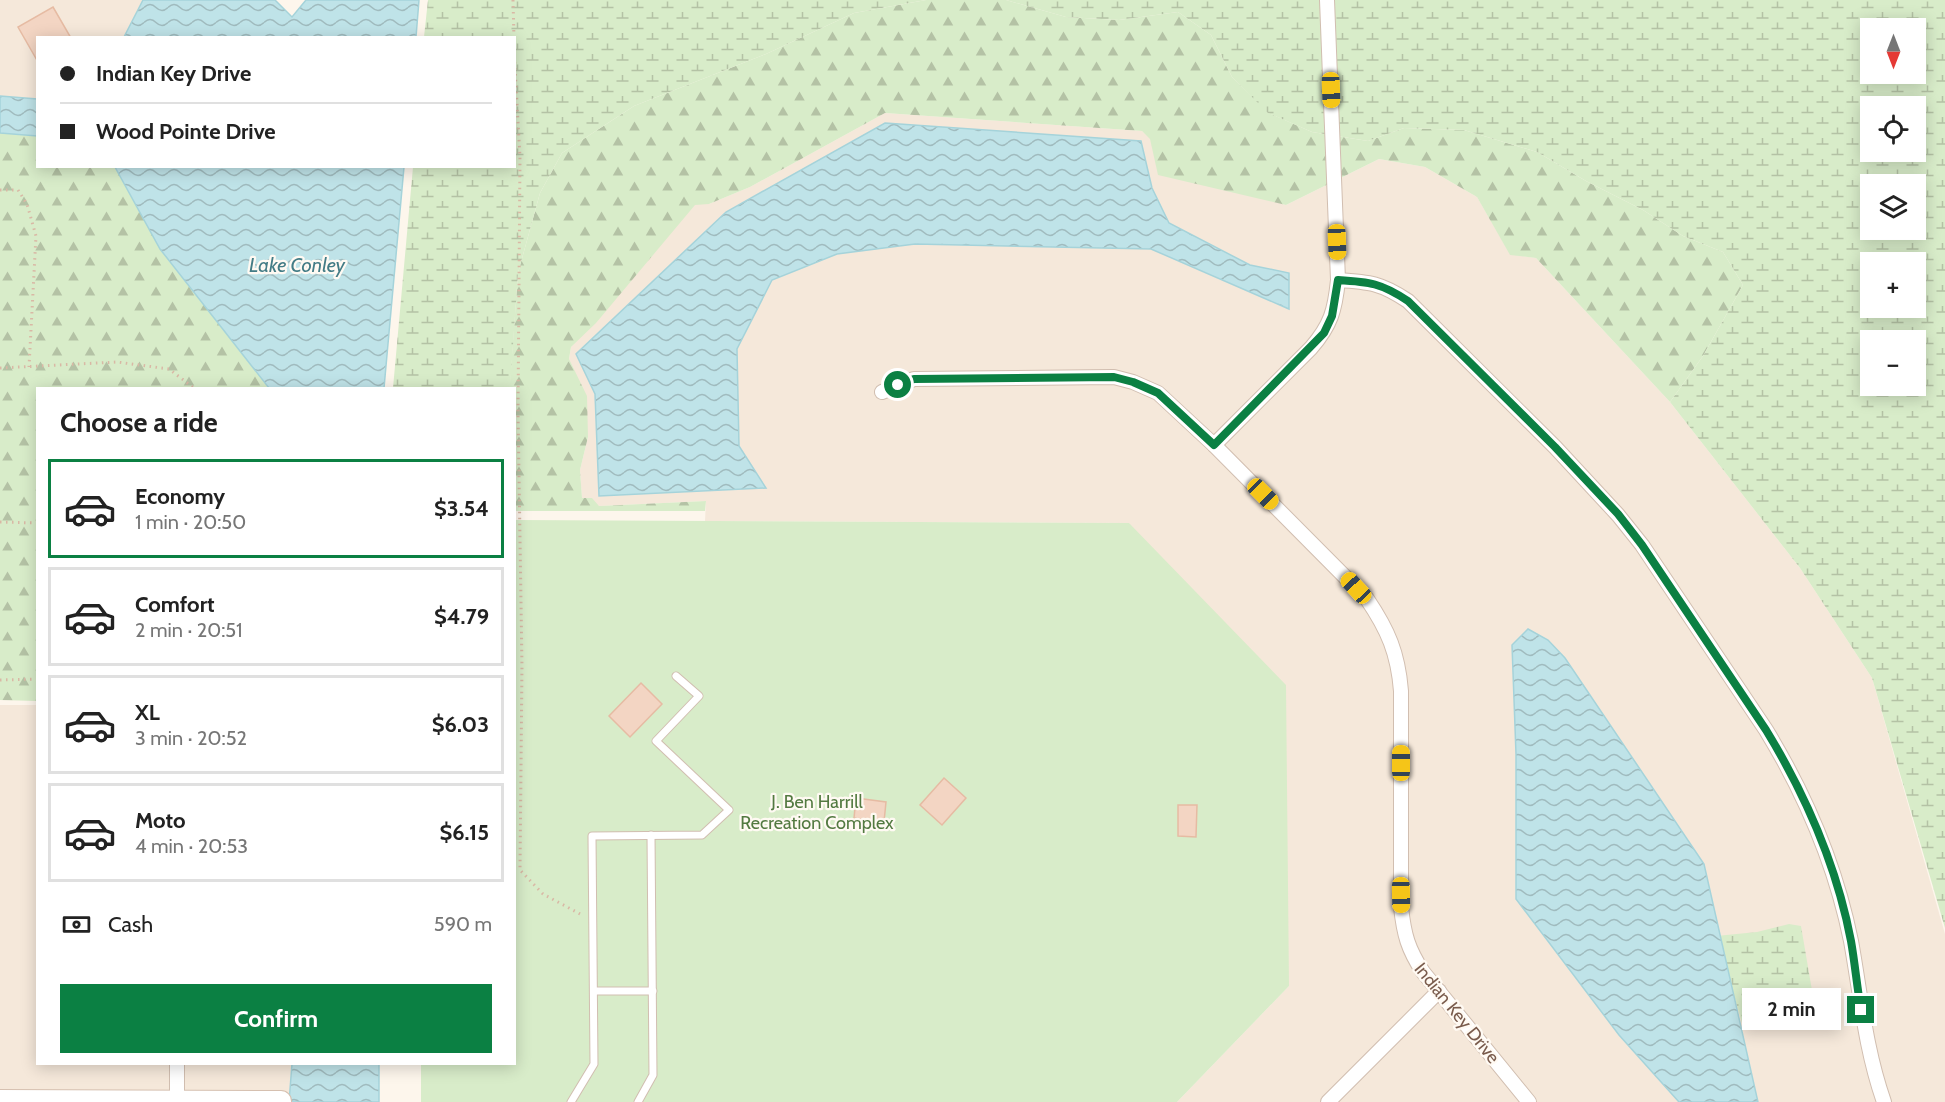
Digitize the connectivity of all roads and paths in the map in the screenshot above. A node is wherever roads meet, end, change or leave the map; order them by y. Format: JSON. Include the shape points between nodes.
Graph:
{"nodes":[{"id":1,"x":513,"y":0,"type":"edge"},
{"id":2,"x":1327,"y":0,"type":"edge"},
{"id":3,"x":514,"y":36,"type":"edge"},
{"id":4,"x":516,"y":86,"type":"edge"},
{"id":5,"x":0,"y":190,"type":"edge"},
{"id":6,"x":1338,"y":280,"type":"junction"},
{"id":7,"x":29,"y":367,"type":"junction"},
{"id":8,"x":0,"y":368,"type":"edge"},
{"id":9,"x":193,"y":387,"type":"edge"},
{"id":10,"x":882,"y":392,"type":"dead end"},
{"id":11,"x":1214,"y":445,"type":"junction"},
{"id":12,"x":0,"y":522,"type":"edge"},
{"id":13,"x":36,"y":523,"type":"edge"},
{"id":14,"x":676,"y":676,"type":"dead end"},
{"id":15,"x":0,"y":680,"type":"edge"},
{"id":16,"x":36,"y":680,"type":"edge"},
{"id":17,"x":651,"y":836,"type":"junction"},
{"id":18,"x":594,"y":921,"type":"junction"},
{"id":19,"x":594,"y":991,"type":"junction"},
{"id":20,"x":653,"y":991,"type":"junction"},
{"id":21,"x":1439,"y":991,"type":"junction"},
{"id":22,"x":177,"y":1065,"type":"edge"},
{"id":23,"x":0,"y":1100,"type":"edge"},
{"id":24,"x":280,"y":1101,"type":"edge"},
{"id":25,"x":177,"y":1102,"type":"edge"},
{"id":26,"x":572,"y":1102,"type":"edge"},
{"id":27,"x":638,"y":1102,"type":"edge"},
{"id":28,"x":1328,"y":1102,"type":"edge"},
{"id":29,"x":1529,"y":1102,"type":"edge"},
{"id":30,"x":1884,"y":1102,"type":"edge"}],
"edges":[{"from":1,"to":3,"type":"path"},
{"from":2,"to":6,"type":"street"},
{"from":4,"to":18,"type":"path","via":[[520,157],[520,870],[543,894]]},
{"from":5,"to":7,"type":"path","via":[[18,190],[27,204],[36,236]]},
{"from":6,"to":11,"type":"street","via":[[1332,316],[1324,333]]},
{"from":6,"to":30,"type":"street","via":[[1371,282],[1408,301],[1555,447],[1642,545],[1760,720],[1801,794],[1839,894],[1851,941],[1864,1030]]},
{"from":7,"to":8,"type":"path"},
{"from":7,"to":9,"type":"path","via":[[117,362],[169,369]]},
{"from":10,"to":11,"type":"street","name":"Indian Key Drive","via":[[914,379],[1114,377],[1158,393]]},
{"from":11,"to":21,"type":"street","name":"Indian Key Drive","via":[[1367,599],[1394,648],[1401,691],[1404,934],[1411,954]]},
{"from":12,"to":13,"type":"path"},
{"from":14,"to":17,"type":"lane","via":[[699,696],[656,741],[729,810],[702,835]]},
{"from":15,"to":16,"type":"path"},
{"from":17,"to":18,"type":"lane","via":[[592,836]]},
{"from":17,"to":20,"type":"lane"},
{"from":18,"to":19,"type":"lane"},
{"from":19,"to":20,"type":"lane"},
{"from":19,"to":26,"type":"lane","via":[[594,1064]]},
{"from":20,"to":27,"type":"lane","via":[[653,1075]]},
{"from":21,"to":28,"type":"street"},
{"from":21,"to":29,"type":"street","name":"Indian Key Drive"},
{"from":22,"to":25,"type":"street"},
{"from":23,"to":25,"type":"street"},
{"from":24,"to":25,"type":"street"}]}
